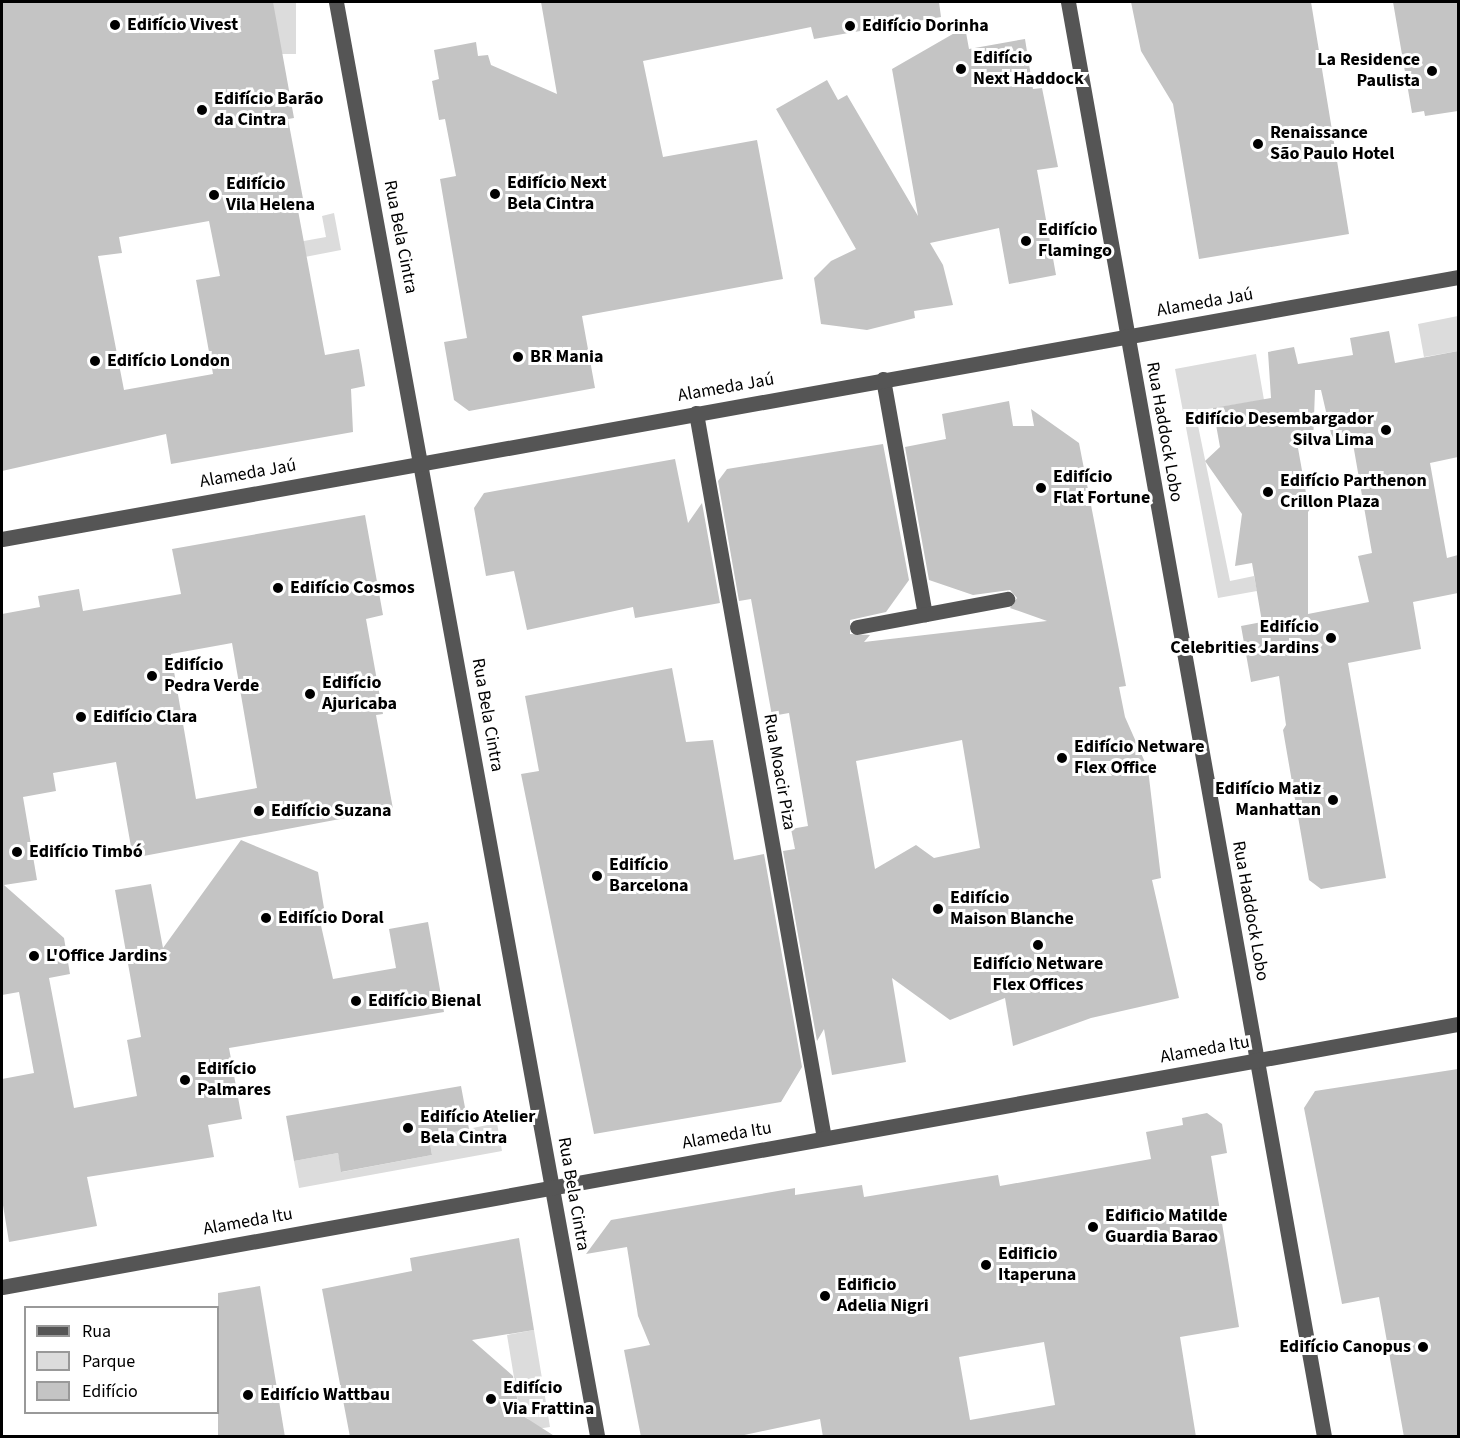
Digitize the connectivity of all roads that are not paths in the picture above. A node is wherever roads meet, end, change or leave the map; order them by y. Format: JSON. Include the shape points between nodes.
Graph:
{"nodes":[{"id":1,"x":336,"y":2,"type":"edge"},
{"id":2,"x":1068,"y":2,"type":"edge"},
{"id":3,"x":1458,"y":277,"type":"edge"},
{"id":4,"x":1127,"y":336,"type":"junction"},
{"id":5,"x":883,"y":380,"type":"junction"},
{"id":6,"x":696,"y":413,"type":"junction"},
{"id":7,"x":422,"y":463,"type":"junction"},
{"id":8,"x":2,"y":539,"type":"edge"},
{"id":9,"x":1007,"y":599,"type":"dead end"},
{"id":10,"x":925,"y":614,"type":"junction"},
{"id":11,"x":857,"y":627,"type":"dead end"},
{"id":12,"x":1458,"y":1024,"type":"edge"},
{"id":13,"x":1257,"y":1061,"type":"junction"},
{"id":14,"x":824,"y":1138,"type":"junction"},
{"id":15,"x":552,"y":1188,"type":"junction"},
{"id":16,"x":2,"y":1287,"type":"edge"},
{"id":17,"x":597,"y":1437,"type":"edge"},
{"id":18,"x":1324,"y":1437,"type":"edge"}],
"edges":[{"from":1,"to":7,"type":"street","name":"Rua Bela Cintra"},
{"from":2,"to":4,"type":"street","name":"Rua Haddock Lobo"},
{"from":3,"to":4,"type":"street","name":"Alameda Jaú"},
{"from":4,"to":5,"type":"street","name":"Alameda Jaú"},
{"from":4,"to":13,"type":"street","name":"Rua Haddock Lobo"},
{"from":5,"to":6,"type":"street","name":"Alameda Jaú"},
{"from":5,"to":10,"type":"street"},
{"from":6,"to":7,"type":"street","name":"Alameda Jaú"},
{"from":6,"to":14,"type":"street","name":"Rua Moacir Piza"},
{"from":7,"to":8,"type":"street","name":"Alameda Jaú"},
{"from":7,"to":15,"type":"street","name":"Rua Bela Cintra"},
{"from":9,"to":10,"type":"street"},
{"from":10,"to":11,"type":"street"},
{"from":12,"to":13,"type":"street","name":"Alameda Itu"},
{"from":13,"to":14,"type":"street","name":"Alameda Itu"},
{"from":13,"to":18,"type":"street","name":"Rua Haddock Lobo"},
{"from":14,"to":15,"type":"street","name":"Alameda Itu"},
{"from":15,"to":16,"type":"street","name":"Alameda Itu"},
{"from":15,"to":17,"type":"street","name":"Rua Bela Cintra"}]}
